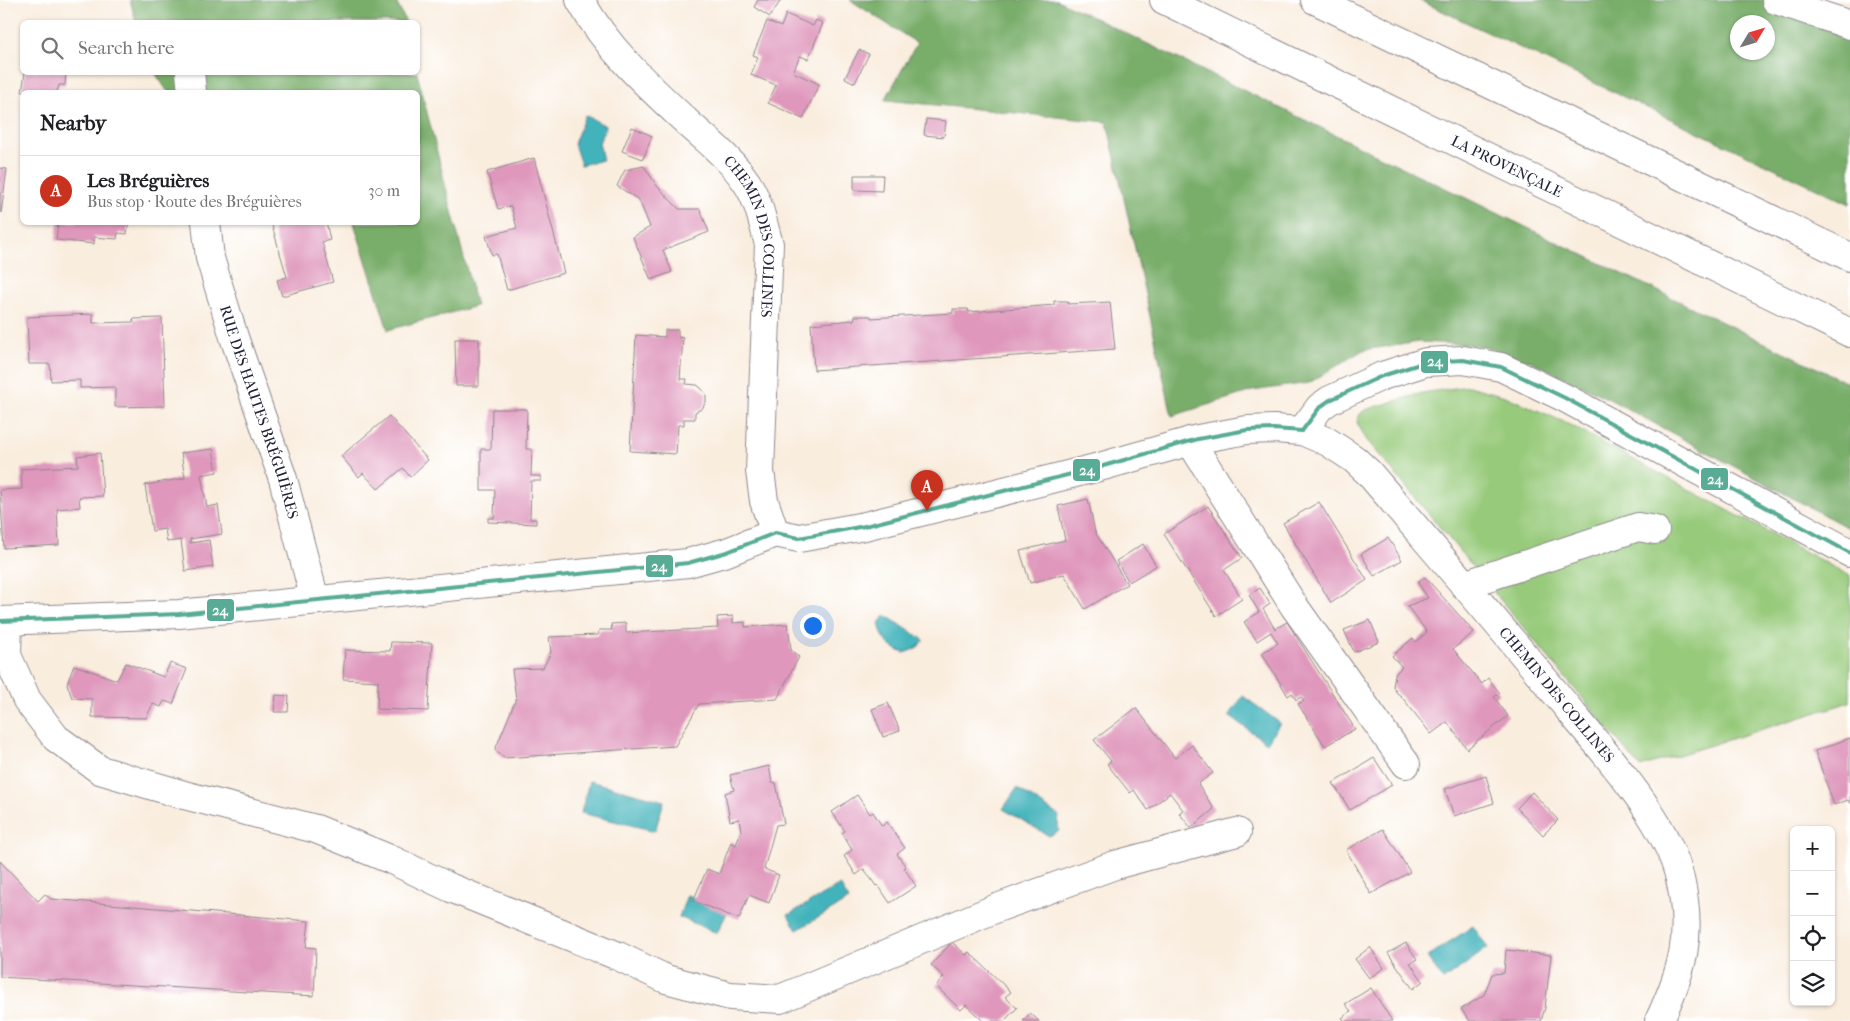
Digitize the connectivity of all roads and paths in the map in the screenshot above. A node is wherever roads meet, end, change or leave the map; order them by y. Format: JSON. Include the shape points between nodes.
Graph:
{"nodes":[{"id":1,"x":580,"y":0,"type":"edge"},
{"id":2,"x":1164,"y":0,"type":"edge"},
{"id":3,"x":1315,"y":0,"type":"edge"},
{"id":4,"x":1776,"y":0,"type":"edge"},
{"id":5,"x":1850,"y":25,"type":"edge"},
{"id":6,"x":190,"y":75,"type":"edge"},
{"id":7,"x":192,"y":90,"type":"edge"},
{"id":8,"x":206,"y":225,"type":"edge"},
{"id":9,"x":1850,"y":257,"type":"edge"},
{"id":10,"x":1850,"y":333,"type":"edge"},
{"id":11,"x":1302,"y":431,"type":"junction"},
{"id":12,"x":1190,"y":441,"type":"junction"},
{"id":13,"x":1655,"y":530,"type":"dead end"},
{"id":14,"x":774,"y":533,"type":"junction"},
{"id":15,"x":1850,"y":553,"type":"edge"},
{"id":16,"x":1464,"y":585,"type":"junction"},
{"id":17,"x":315,"y":600,"type":"junction"},
{"id":18,"x":4,"y":622,"type":"edge"},
{"id":19,"x":1406,"y":764,"type":"dead end"},
{"id":20,"x":1237,"y":832,"type":"dead end"},
{"id":21,"x":1659,"y":1021,"type":"edge"}],
"edges":[{"from":1,"to":14,"type":"main road","name":"CHEMIN DES COLLINES","via":[[622,59],[730,161],[748,184],[759,208],[768,244],[760,471],[764,501]]},
{"from":2,"to":10,"type":"main road","name":"LA PROVENÇALE"},
{"from":3,"to":9,"type":"main road"},
{"from":4,"to":5,"type":"main road"},
{"from":6,"to":7,"type":"main road"},
{"from":8,"to":17,"type":"main road","name":"RUE DES HAUTES BRÉGUIÈRES","via":[[210,258],[283,479]]},
{"from":11,"to":12,"type":"main road","name":"CHEMIN DES COLLINES","via":[[1247,430]]},
{"from":11,"to":15,"type":"main road","via":[[1320,407],[1330,400],[1382,376],[1426,362],[1463,360],[1501,367],[1565,398]]},
{"from":11,"to":16,"type":"main road","name":"CHEMIN DES COLLINES","via":[[1328,442],[1369,473]]},
{"from":12,"to":14,"type":"main road","name":"CHEMIN DES COLLINES","via":[[865,526],[799,538]]},
{"from":12,"to":19,"type":"main road","via":[[1294,606]]},
{"from":13,"to":16,"type":"main road","via":[[1638,527]]},
{"from":14,"to":17,"type":"main road","via":[[688,563]]},
{"from":16,"to":21,"type":"main road","name":"CHEMIN DES COLLINES","via":[[1619,771],[1667,843],[1680,877],[1687,915],[1684,954],[1674,990]]},
{"from":17,"to":18,"type":"main road","via":[[179,614]]},
{"from":18,"to":20,"type":"main road","via":[[7,655],[27,700],[56,738],[100,770],[316,829],[618,956],[666,980],[730,996],[780,998],[997,908],[1106,868]]}]}
